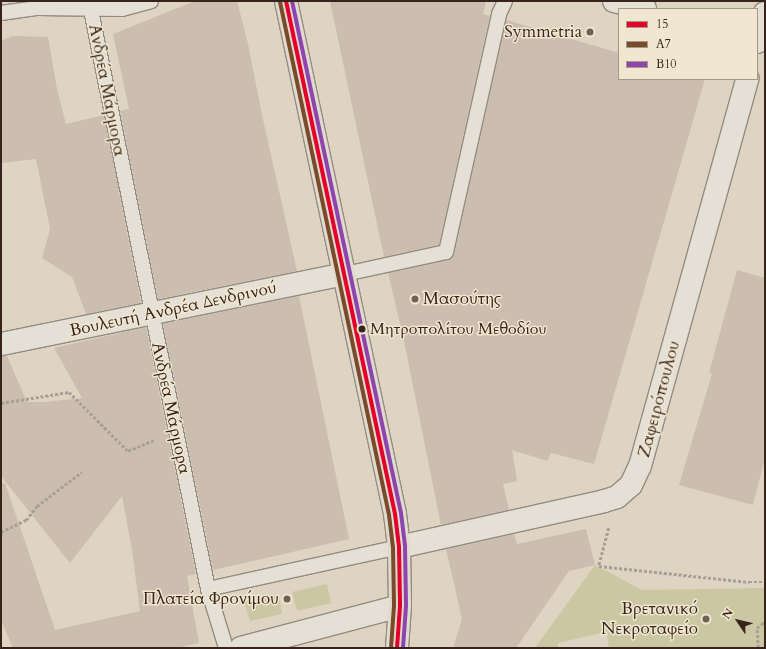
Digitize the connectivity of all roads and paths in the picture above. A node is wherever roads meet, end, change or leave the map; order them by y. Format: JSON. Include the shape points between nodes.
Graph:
{"nodes":[{"id":1,"x":150,"y":1,"type":"edge"},
{"id":2,"x":286,"y":1,"type":"edge"},
{"id":3,"x":505,"y":1,"type":"edge"},
{"id":4,"x":614,"y":1,"type":"edge"},
{"id":5,"x":641,"y":8,"type":"edge"},
{"id":6,"x":91,"y":10,"type":"junction"},
{"id":7,"x":1,"y":13,"type":"edge"},
{"id":8,"x":765,"y":13,"type":"edge"},
{"id":9,"x":759,"y":39,"type":"edge"},
{"id":10,"x":747,"y":80,"type":"edge"},
{"id":11,"x":345,"y":274,"type":"junction"},
{"id":12,"x":152,"y":314,"type":"junction"},
{"id":13,"x":1,"y":344,"type":"edge"},
{"id":14,"x":1,"y":403,"type":"edge"},
{"id":15,"x":176,"y":432,"type":"junction"},
{"id":16,"x":82,"y":472,"type":"dead end"},
{"id":17,"x":608,"y":529,"type":"dead end"},
{"id":18,"x":1,"y":532,"type":"edge"},
{"id":19,"x":399,"y":547,"type":"junction"},
{"id":20,"x":765,"y":582,"type":"edge"},
{"id":21,"x":208,"y":590,"type":"junction"},
{"id":22,"x":400,"y":606,"type":"junction"},
{"id":23,"x":765,"y":623,"type":"edge"},
{"id":24,"x":226,"y":648,"type":"edge"},
{"id":25,"x":241,"y":648,"type":"edge"},
{"id":26,"x":397,"y":648,"type":"edge"},
{"id":27,"x":758,"y":648,"type":"edge"}],
"edges":[{"from":1,"to":6,"type":"lane","via":[[122,9]]},
{"from":2,"to":11,"type":"main road"},
{"from":3,"to":11,"type":"lane","via":[[499,14],[446,252]]},
{"from":4,"to":5,"type":"street"},
{"from":6,"to":7,"type":"lane","via":[[38,8]]},
{"from":6,"to":12,"type":"lane","name":"Ανδρέα Μάρμορα"},
{"from":8,"to":9,"type":"street"},
{"from":10,"to":19,"type":"street","name":"Ζαφειρόπουλου","via":[[640,466],[631,485],[617,497],[604,501]]},
{"from":11,"to":12,"type":"street","name":"Βουλευτή Ανδρέα Δενδρινού"},
{"from":11,"to":19,"type":"main road","via":[[395,514]]},
{"from":12,"to":13,"type":"street","name":"Βουλευτή Ανδρέα Δενδρινού"},
{"from":12,"to":15,"type":"lane","name":"Ανδρέα Μάρμορα"},
{"from":14,"to":15,"type":"path","via":[[69,392],[128,451]]},
{"from":15,"to":21,"type":"lane","name":"Ανδρέα Μάρμορα"},
{"from":16,"to":18,"type":"path","via":[[37,506],[26,520]]},
{"from":17,"to":20,"type":"path","via":[[599,566]]},
{"from":19,"to":21,"type":"lane"},
{"from":19,"to":22,"type":"main road"},
{"from":21,"to":24,"type":"lane","name":"Ανδρέα Μάρμορα"},
{"from":22,"to":25,"type":"street"},
{"from":22,"to":26,"type":"main road"},
{"from":23,"to":27,"type":"path","via":[[757,628]]}]}
